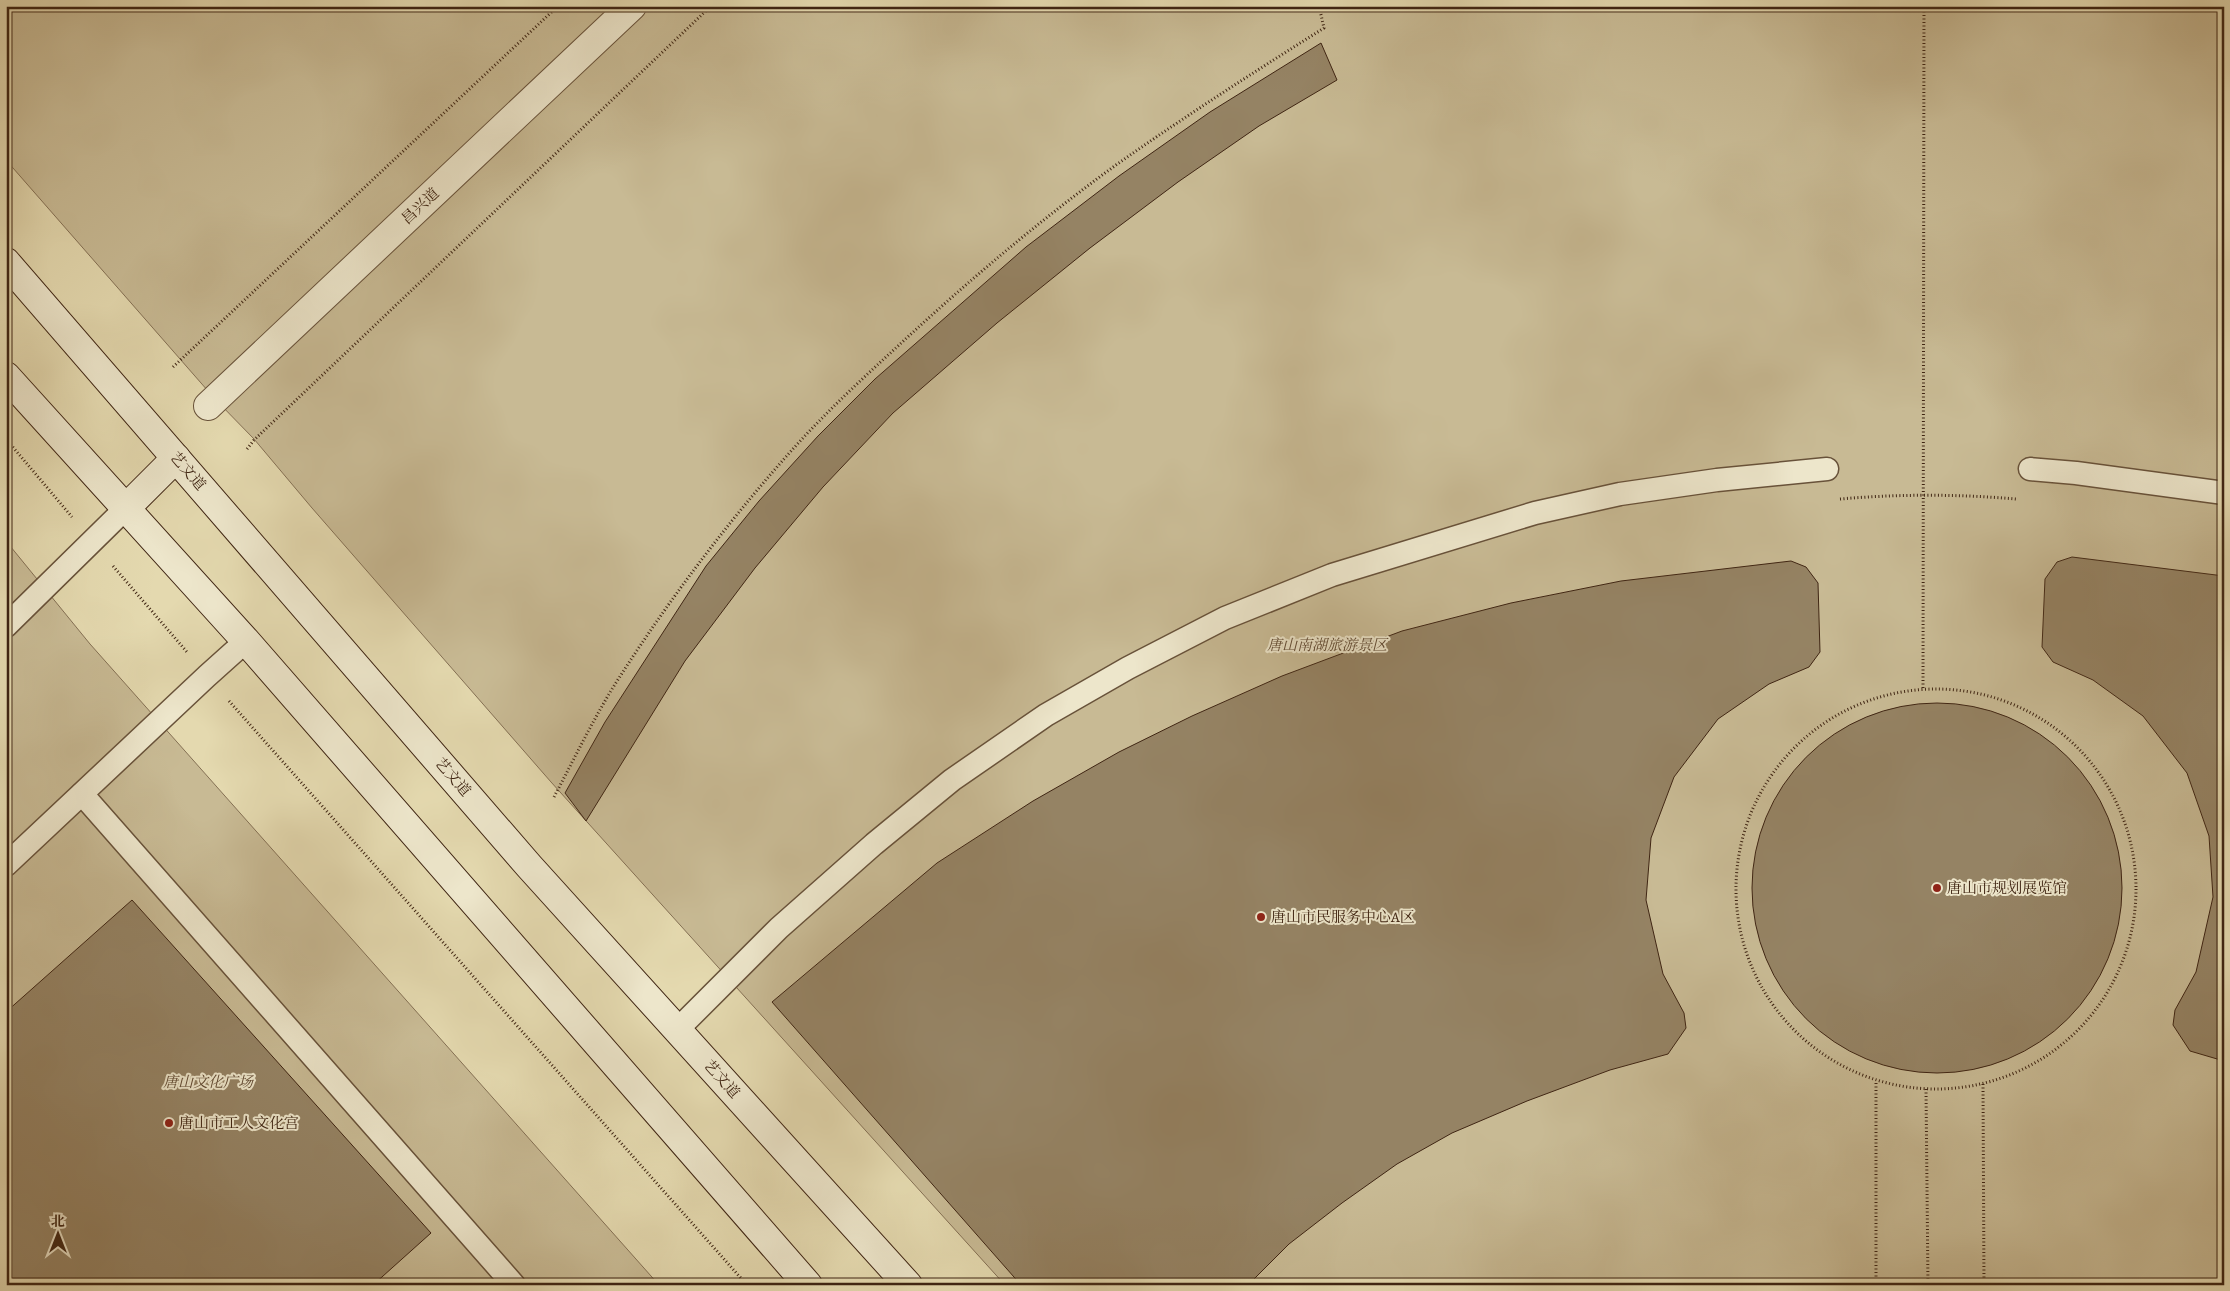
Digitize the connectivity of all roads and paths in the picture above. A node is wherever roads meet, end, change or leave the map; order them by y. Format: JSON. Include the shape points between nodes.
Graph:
{"nodes":[{"id":1,"x":558,"y":6,"type":"edge"},
{"id":2,"x":632,"y":6,"type":"edge"},
{"id":3,"x":711,"y":6,"type":"edge"},
{"id":4,"x":1319,"y":6,"type":"edge"},
{"id":5,"x":1924,"y":6,"type":"edge"},
{"id":6,"x":6,"y":262,"type":"edge"},
{"id":7,"x":173,"y":367,"type":"dead end"},
{"id":8,"x":6,"y":376,"type":"edge"},
{"id":9,"x":208,"y":406,"type":"dead end"},
{"id":10,"x":6,"y":439,"type":"edge"},
{"id":11,"x":247,"y":449,"type":"dead end"},
{"id":12,"x":176,"y":458,"type":"junction"},
{"id":13,"x":1827,"y":469,"type":"dead end"},
{"id":14,"x":2030,"y":469,"type":"dead end"},
{"id":15,"x":2224,"y":493,"type":"edge"},
{"id":16,"x":1832,"y":499,"type":"dead end"},
{"id":17,"x":2017,"y":499,"type":"dead end"},
{"id":18,"x":126,"y":508,"type":"junction"},
{"id":19,"x":92,"y":542,"type":"junction"},
{"id":20,"x":6,"y":626,"type":"edge"},
{"id":21,"x":246,"y":641,"type":"junction"},
{"id":22,"x":206,"y":676,"type":"junction"},
{"id":23,"x":1923,"y":688,"type":"junction"},
{"id":24,"x":82,"y":794,"type":"junction"},
{"id":25,"x":554,"y":797,"type":"dead end"},
{"id":26,"x":6,"y":865,"type":"edge"},
{"id":27,"x":677,"y":1030,"type":"junction"},
{"id":28,"x":1876,"y":1083,"type":"junction"},
{"id":29,"x":1983,"y":1084,"type":"junction"},
{"id":30,"x":1926,"y":1089,"type":"junction"},
{"id":31,"x":514,"y":1285,"type":"edge"},
{"id":32,"x":747,"y":1285,"type":"edge"},
{"id":33,"x":808,"y":1285,"type":"edge"},
{"id":34,"x":908,"y":1285,"type":"edge"},
{"id":35,"x":1876,"y":1285,"type":"edge"},
{"id":36,"x":1928,"y":1285,"type":"edge"},
{"id":37,"x":1984,"y":1285,"type":"edge"}],
"edges":[{"from":1,"to":7,"type":"path"},
{"from":2,"to":9,"type":"main road","name":"昌兴道"},
{"from":3,"to":11,"type":"path"},
{"from":4,"to":25,"type":"path","via":[[1324,28],[1213,98],[1122,162],[1014,245],[926,320],[792,449],[696,568],[654,626],[611,692]]},
{"from":5,"to":23,"type":"path"},
{"from":6,"to":12,"type":"main road","name":"艺文道"},
{"from":8,"to":18,"type":"main road"},
{"from":10,"to":19,"type":"path"},
{"from":12,"to":18,"type":"main road"},
{"from":12,"to":27,"type":"main road","name":"艺文道","via":[[529,866]]},
{"from":13,"to":27,"type":"lane","via":[[1620,494],[1535,513],[1332,575],[1225,618],[1046,715],[952,780],[779,928]]},
{"from":14,"to":15,"type":"lane"},
{"from":16,"to":17,"type":"path","via":[[1878,496]]},
{"from":18,"to":19,"type":"lane"},
{"from":18,"to":21,"type":"main road"},
{"from":19,"to":20,"type":"lane"},
{"from":19,"to":22,"type":"path"},
{"from":21,"to":22,"type":"lane"},
{"from":21,"to":33,"type":"main road"},
{"from":22,"to":24,"type":"lane"},
{"from":22,"to":32,"type":"path"},
{"from":23,"to":28,"type":"path","via":[[1862,702],[1808,734],[1766,780],[1741,838],[1735,900],[1748,961],[1779,1015],[1826,1057]]},
{"from":23,"to":29,"type":"path","via":[[1989,695],[2050,722],[2098,768],[2129,827],[2138,894],[2126,959],[2092,1017],[2042,1060]]},
{"from":24,"to":26,"type":"lane"},
{"from":24,"to":31,"type":"lane"},
{"from":27,"to":34,"type":"main road","name":"艺文道"},
{"from":28,"to":30,"type":"path"},
{"from":28,"to":35,"type":"path"},
{"from":29,"to":30,"type":"path"},
{"from":29,"to":37,"type":"path"},
{"from":30,"to":36,"type":"path"}]}
